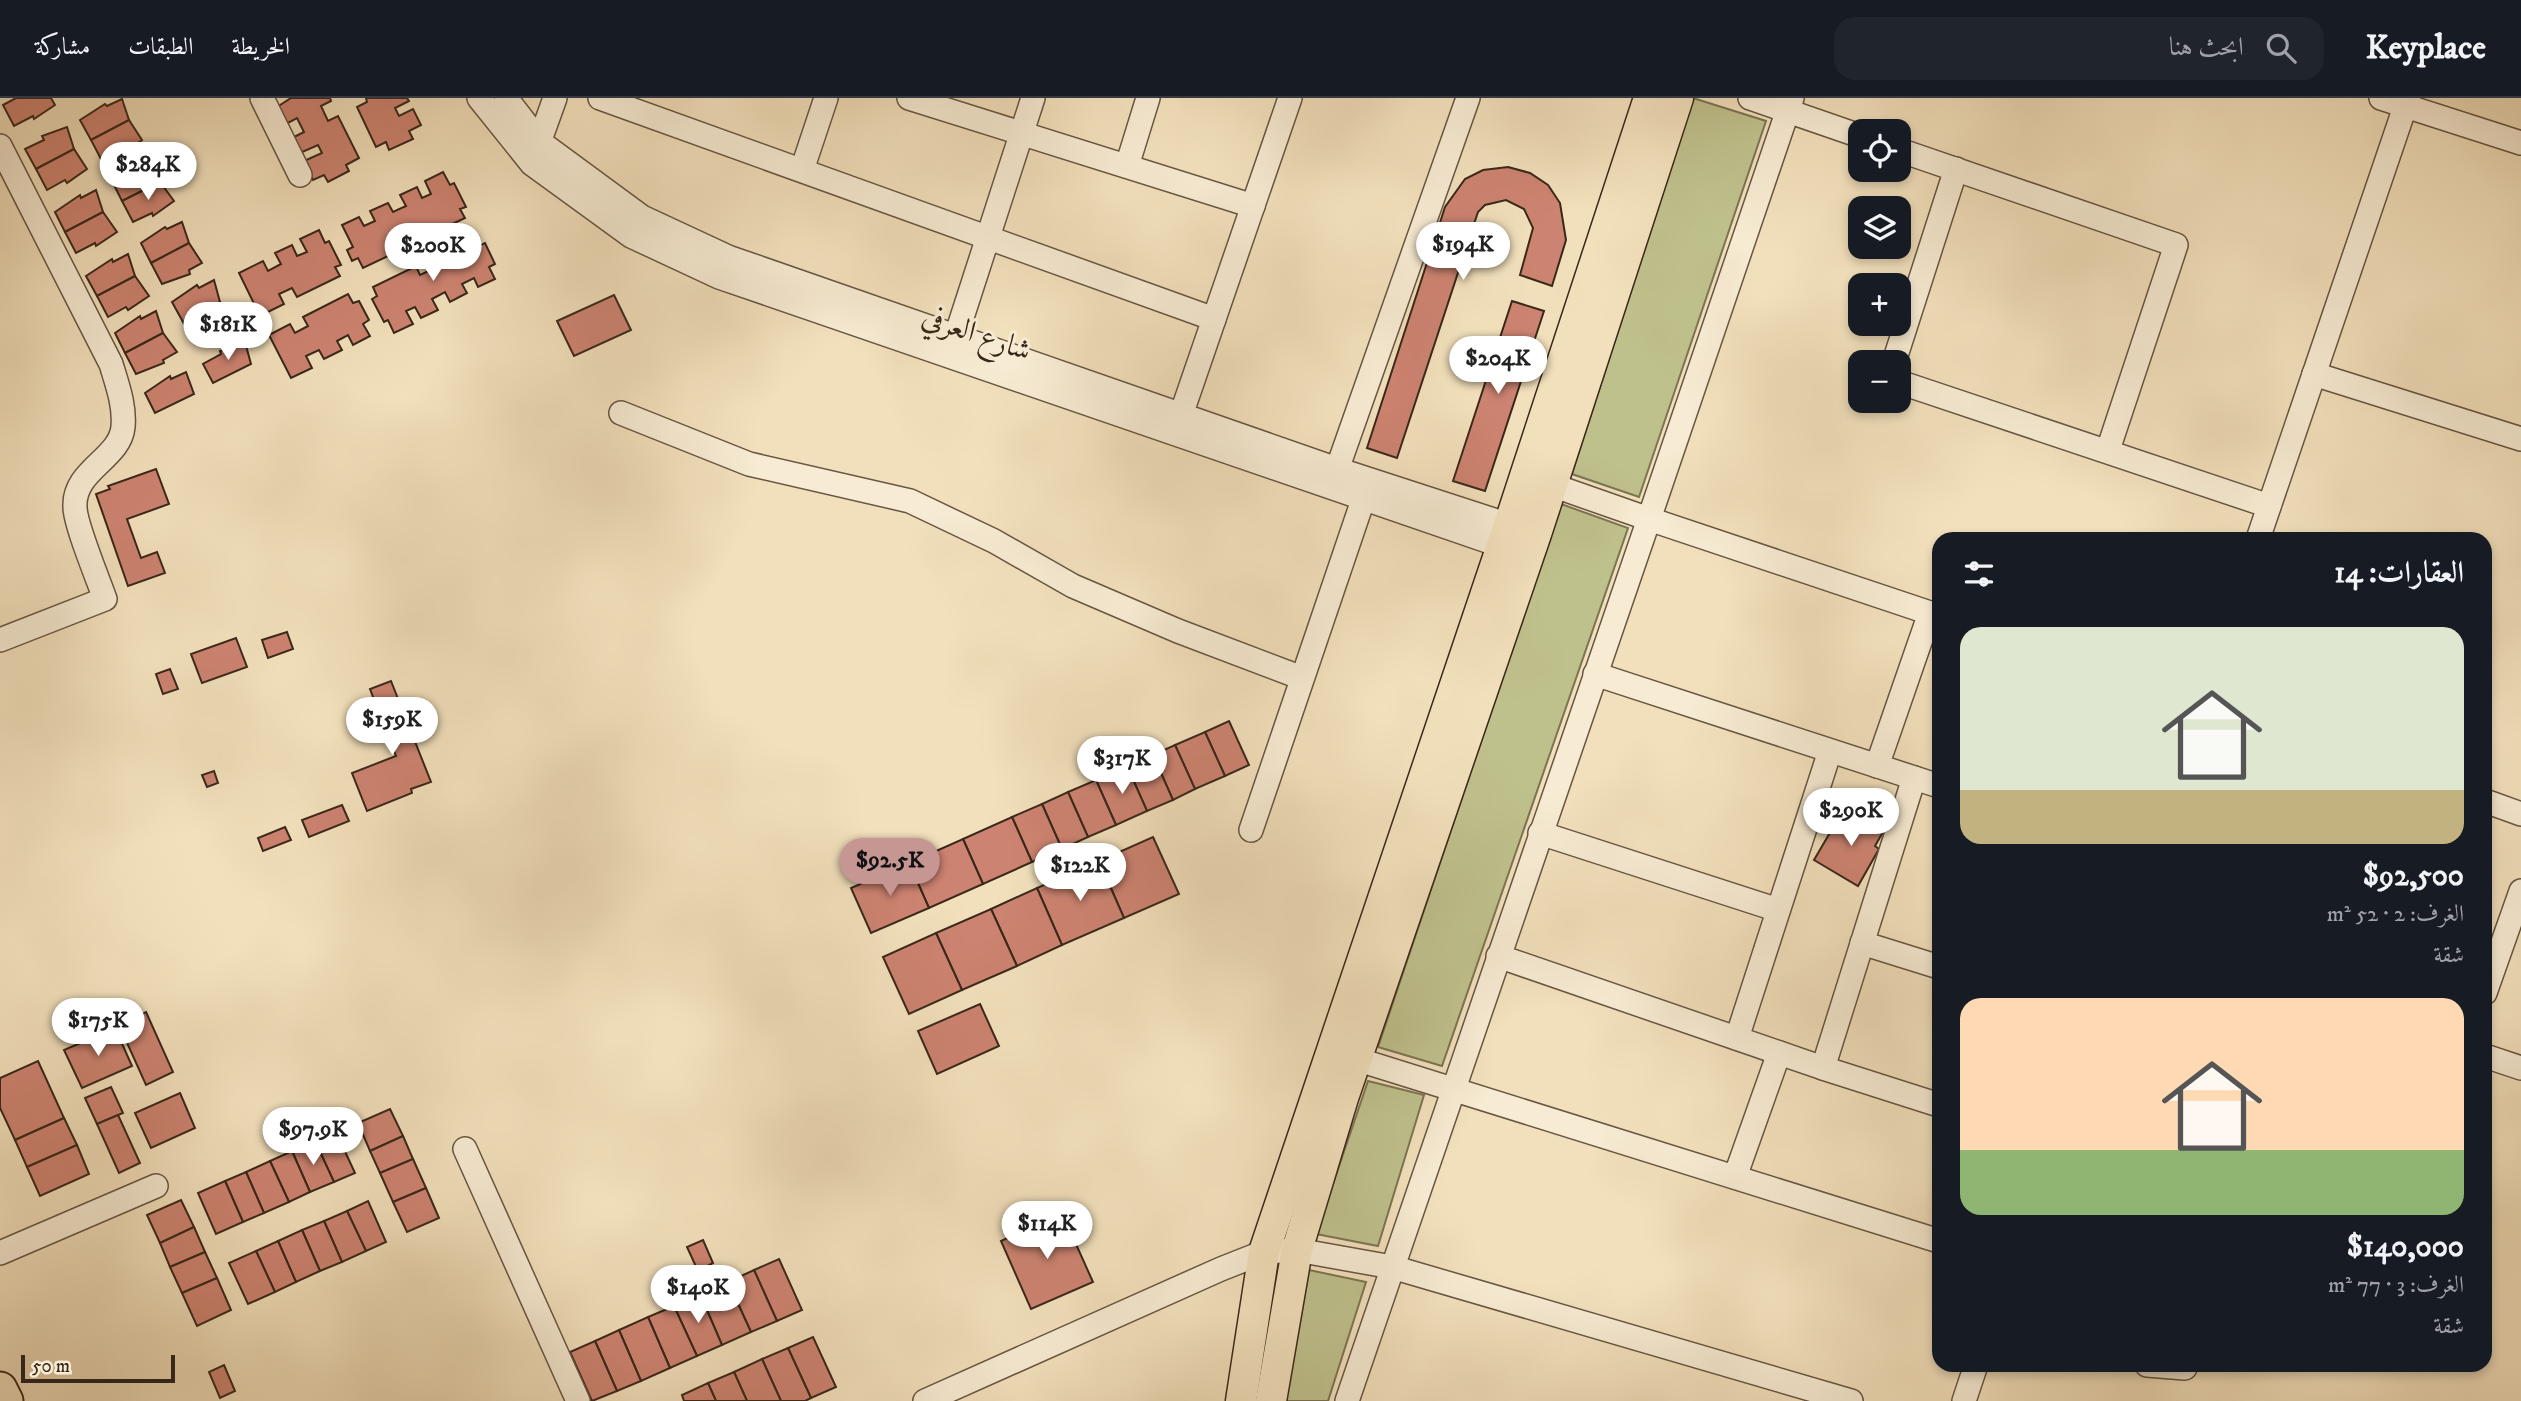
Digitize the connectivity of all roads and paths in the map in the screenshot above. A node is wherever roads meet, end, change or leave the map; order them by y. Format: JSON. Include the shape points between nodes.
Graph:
{"nodes":[{"id":1,"x":262,"y":98,"type":"edge"},
{"id":2,"x":479,"y":98,"type":"edge"},
{"id":3,"x":506,"y":98,"type":"edge"},
{"id":4,"x":555,"y":98,"type":"edge"},
{"id":5,"x":600,"y":98,"type":"edge"},
{"id":6,"x":826,"y":98,"type":"edge"},
{"id":7,"x":909,"y":98,"type":"edge"},
{"id":8,"x":1034,"y":98,"type":"edge"},
{"id":9,"x":1148,"y":98,"type":"edge"},
{"id":10,"x":1290,"y":98,"type":"edge"},
{"id":11,"x":1468,"y":98,"type":"edge"},
{"id":12,"x":1649,"y":98,"type":"edge"},
{"id":13,"x":1678,"y":98,"type":"edge"},
{"id":14,"x":1750,"y":98,"type":"edge"},
{"id":15,"x":2381,"y":98,"type":"edge"},
{"id":16,"x":2407,"y":102,"type":"edge"},
{"id":17,"x":1789,"y":105,"type":"edge"},
{"id":18,"x":1848,"y":131,"type":"edge"},
{"id":19,"x":1021,"y":133,"type":"junction"},
{"id":20,"x":540,"y":142,"type":"junction"},
{"id":21,"x":2521,"y":144,"type":"edge"},
{"id":22,"x":0,"y":146,"type":"edge"},
{"id":23,"x":1911,"y":154,"type":"edge"},
{"id":24,"x":532,"y":164,"type":"junction"},
{"id":25,"x":1127,"y":166,"type":"junction"},
{"id":26,"x":1956,"y":169,"type":"junction"},
{"id":27,"x":802,"y":170,"type":"junction"},
{"id":28,"x":300,"y":176,"type":"dead end"},
{"id":29,"x":1253,"y":206,"type":"junction"},
{"id":30,"x":986,"y":238,"type":"junction"},
{"id":31,"x":1214,"y":319,"type":"junction"},
{"id":32,"x":956,"y":336,"type":"junction"},
{"id":33,"x":1898,"y":350,"type":"edge"},
{"id":34,"x":2314,"y":374,"type":"junction"},
{"id":35,"x":1911,"y":386,"type":"edge"},
{"id":36,"x":621,"y":413,"type":"dead end"},
{"id":37,"x":1181,"y":415,"type":"junction"},
{"id":38,"x":2521,"y":439,"type":"edge"},
{"id":39,"x":2108,"y":450,"type":"junction"},
{"id":40,"x":1334,"y":479,"type":"junction"},
{"id":41,"x":1552,"y":485,"type":"junction"},
{"id":42,"x":1363,"y":500,"type":"junction"},
{"id":43,"x":2269,"y":506,"type":"junction"},
{"id":44,"x":1649,"y":519,"type":"junction"},
{"id":45,"x":2260,"y":532,"type":"edge"},
{"id":46,"x":1506,"y":536,"type":"junction"},
{"id":47,"x":1932,"y":614,"type":"edge"},
{"id":48,"x":1932,"y":620,"type":"edge"},
{"id":49,"x":0,"y":640,"type":"edge"},
{"id":50,"x":1595,"y":674,"type":"junction"},
{"id":51,"x":1302,"y":678,"type":"junction"},
{"id":52,"x":1830,"y":751,"type":"junction"},
{"id":53,"x":1877,"y":766,"type":"junction"},
{"id":54,"x":1914,"y":778,"type":"junction"},
{"id":55,"x":1932,"y":784,"type":"edge"},
{"id":56,"x":2492,"y":804,"type":"edge"},
{"id":57,"x":2521,"y":814,"type":"edge"},
{"id":58,"x":1251,"y":830,"type":"dead end"},
{"id":59,"x":1540,"y":833,"type":"junction"},
{"id":60,"x":2521,"y":891,"type":"edge"},
{"id":61,"x":1778,"y":910,"type":"junction"},
{"id":62,"x":1862,"y":943,"type":"junction"},
{"id":63,"x":1498,"y":956,"type":"junction"},
{"id":64,"x":1932,"y":965,"type":"edge"},
{"id":65,"x":2492,"y":973,"type":"edge"},
{"id":66,"x":1737,"y":1038,"type":"junction"},
{"id":67,"x":1779,"y":1053,"type":"junction"},
{"id":68,"x":2492,"y":1058,"type":"edge"},
{"id":69,"x":1356,"y":1059,"type":"junction"},
{"id":70,"x":1823,"y":1068,"type":"junction"},
{"id":71,"x":2521,"y":1068,"type":"edge"},
{"id":72,"x":1453,"y":1087,"type":"junction"},
{"id":73,"x":1932,"y":1103,"type":"edge"},
{"id":74,"x":465,"y":1149,"type":"dead end"},
{"id":75,"x":1735,"y":1177,"type":"junction"},
{"id":76,"x":156,"y":1186,"type":"dead end"},
{"id":77,"x":1932,"y":1239,"type":"edge"},
{"id":78,"x":1297,"y":1250,"type":"junction"},
{"id":79,"x":1264,"y":1252,"type":"junction"},
{"id":80,"x":0,"y":1253,"type":"edge"},
{"id":81,"x":1392,"y":1267,"type":"junction"},
{"id":82,"x":1974,"y":1372,"type":"edge"},
{"id":83,"x":0,"y":1389,"type":"edge"},
{"id":84,"x":6,"y":1401,"type":"edge"},
{"id":85,"x":578,"y":1401,"type":"edge"},
{"id":86,"x":925,"y":1401,"type":"edge"},
{"id":87,"x":1241,"y":1401,"type":"edge"},
{"id":88,"x":1271,"y":1401,"type":"edge"},
{"id":89,"x":1347,"y":1401,"type":"edge"},
{"id":90,"x":1851,"y":1401,"type":"edge"},
{"id":91,"x":1964,"y":1401,"type":"edge"}],
"edges":[{"from":1,"to":28,"type":"street"},
{"from":2,"to":24,"type":"street","name":"شارع العرفي"},
{"from":3,"to":20,"type":"street","name":"شارع العرفي"},
{"from":4,"to":20,"type":"street"},
{"from":5,"to":27,"type":"street"},
{"from":6,"to":27,"type":"street"},
{"from":7,"to":19,"type":"street"},
{"from":8,"to":19,"type":"street"},
{"from":9,"to":25,"type":"street"},
{"from":10,"to":29,"type":"street"},
{"from":11,"to":40,"type":"street"},
{"from":12,"to":46,"type":"main road"},
{"from":13,"to":41,"type":"main road"},
{"from":14,"to":17,"type":"street"},
{"from":15,"to":16,"type":"street"},
{"from":16,"to":21,"type":"street"},
{"from":16,"to":34,"type":"street"},
{"from":17,"to":18,"type":"street"},
{"from":17,"to":44,"type":"street"},
{"from":19,"to":25,"type":"street"},
{"from":19,"to":30,"type":"street"},
{"from":20,"to":24,"type":"street"},
{"from":20,"to":32,"type":"street","name":"شارع العرفي","via":[[642,217],[727,257]]},
{"from":22,"to":49,"type":"street","via":[[111,364],[122,400],[123,429],[111,452],[81,482],[75,507],[105,599]]},
{"from":23,"to":26,"type":"street"},
{"from":24,"to":40,"type":"street","name":"شارع العرفي","via":[[631,236],[719,277]]},
{"from":25,"to":29,"type":"street"},
{"from":26,"to":33,"type":"street"},
{"from":26,"to":39,"type":"street","via":[[2176,245]]},
{"from":27,"to":30,"type":"street"},
{"from":29,"to":31,"type":"street"},
{"from":30,"to":31,"type":"street"},
{"from":30,"to":32,"type":"street"},
{"from":31,"to":37,"type":"street"},
{"from":32,"to":37,"type":"street","name":"شارع العرفي"},
{"from":34,"to":38,"type":"street"},
{"from":34,"to":43,"type":"street"},
{"from":35,"to":39,"type":"street"},
{"from":36,"to":51,"type":"street","via":[[749,464],[910,500],[1073,586]]},
{"from":37,"to":40,"type":"street","name":"شارع العرفي"},
{"from":39,"to":43,"type":"street"},
{"from":40,"to":42,"type":"street","name":"شارع العرفي"},
{"from":40,"to":46,"type":"street","name":"شارع العرفي"},
{"from":41,"to":44,"type":"street"},
{"from":41,"to":69,"type":"main road"},
{"from":42,"to":46,"type":"street","name":"شارع العرفي"},
{"from":42,"to":51,"type":"street"},
{"from":43,"to":45,"type":"street"},
{"from":44,"to":47,"type":"street"},
{"from":44,"to":50,"type":"street"},
{"from":46,"to":79,"type":"main road"},
{"from":48,"to":53,"type":"street"},
{"from":50,"to":52,"type":"street"},
{"from":50,"to":59,"type":"street"},
{"from":51,"to":58,"type":"street"},
{"from":52,"to":53,"type":"street"},
{"from":52,"to":61,"type":"street"},
{"from":53,"to":54,"type":"street"},
{"from":54,"to":55,"type":"street"},
{"from":54,"to":62,"type":"street"},
{"from":56,"to":57,"type":"street"},
{"from":59,"to":61,"type":"street"},
{"from":59,"to":63,"type":"street"},
{"from":60,"to":65,"type":"street"},
{"from":61,"to":66,"type":"street"},
{"from":62,"to":64,"type":"street"},
{"from":62,"to":70,"type":"street"},
{"from":63,"to":66,"type":"street"},
{"from":63,"to":72,"type":"street"},
{"from":66,"to":67,"type":"street"},
{"from":67,"to":70,"type":"street"},
{"from":67,"to":75,"type":"street"},
{"from":68,"to":71,"type":"street"},
{"from":69,"to":72,"type":"street"},
{"from":69,"to":78,"type":"main road"},
{"from":70,"to":73,"type":"street"},
{"from":72,"to":75,"type":"street"},
{"from":72,"to":81,"type":"street"},
{"from":74,"to":85,"type":"street"},
{"from":75,"to":77,"type":"street"},
{"from":76,"to":80,"type":"street"},
{"from":78,"to":79,"type":"street"},
{"from":78,"to":81,"type":"street"},
{"from":78,"to":88,"type":"main road"},
{"from":79,"to":86,"type":"street"},
{"from":79,"to":87,"type":"main road"},
{"from":81,"to":89,"type":"street"},
{"from":81,"to":90,"type":"street"},
{"from":82,"to":91,"type":"street"},
{"from":83,"to":84,"type":"highway"}]}
